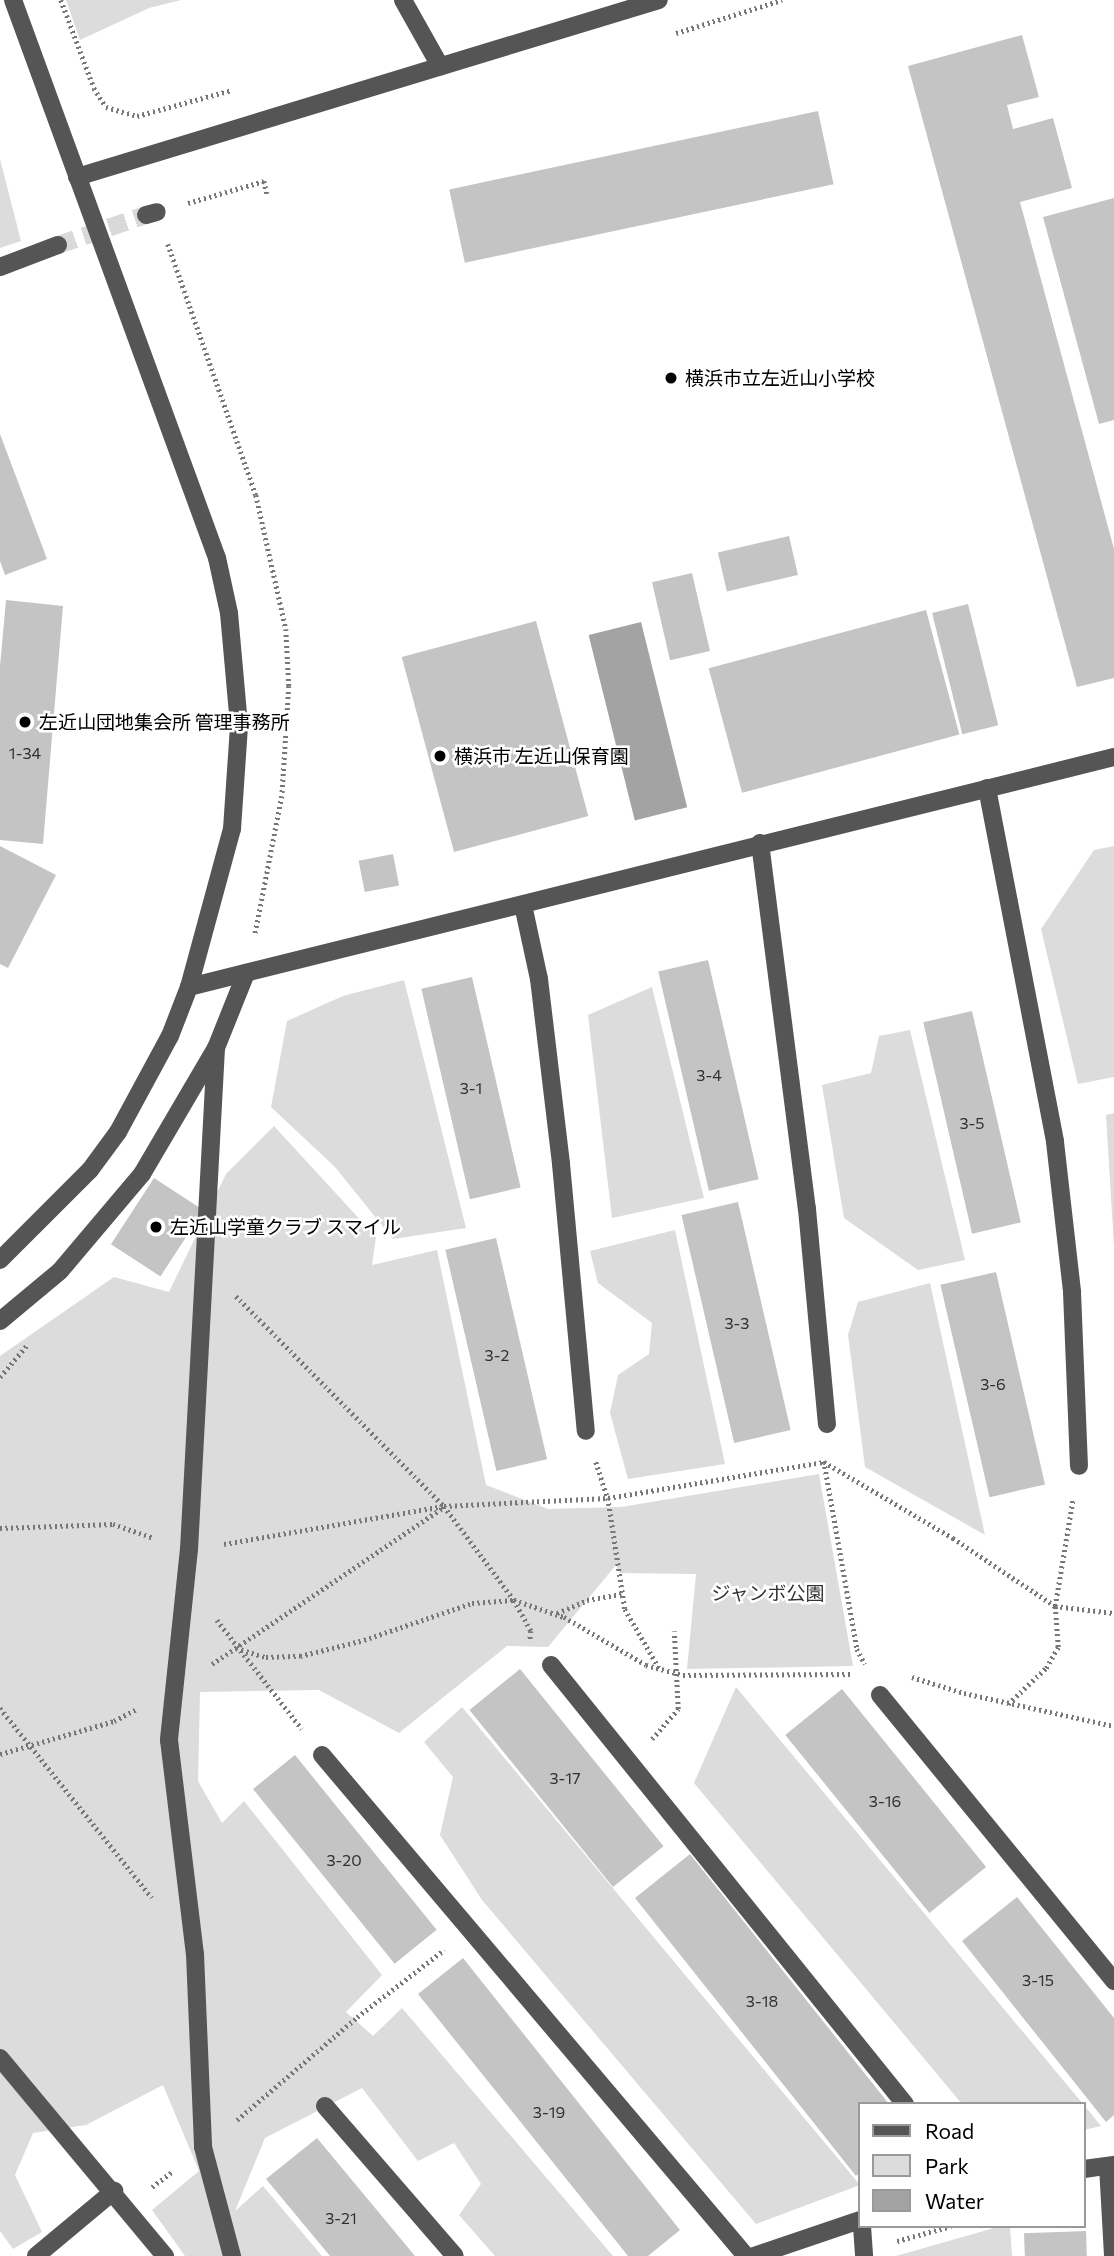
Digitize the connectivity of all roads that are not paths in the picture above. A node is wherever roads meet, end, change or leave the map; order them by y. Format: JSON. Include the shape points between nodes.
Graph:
{"nodes":[{"id":1,"x":13,"y":0,"type":"edge"},
{"id":2,"x":404,"y":0,"type":"edge"},
{"id":3,"x":659,"y":0,"type":"edge"},
{"id":4,"x":440,"y":66,"type":"junction"},
{"id":5,"x":77,"y":177,"type":"junction"},
{"id":6,"x":58,"y":246,"type":"tunnel mouth"},
{"id":7,"x":0,"y":267,"type":"edge"},
{"id":8,"x":1114,"y":757,"type":"edge"},
{"id":9,"x":987,"y":788,"type":"junction"},
{"id":10,"x":760,"y":844,"type":"junction"},
{"id":11,"x":523,"y":905,"type":"junction"},
{"id":12,"x":246,"y":973,"type":"junction"},
{"id":13,"x":190,"y":987,"type":"junction"},
{"id":14,"x":216,"y":1048,"type":"junction"},
{"id":15,"x":0,"y":1261,"type":"edge"},
{"id":16,"x":0,"y":1321,"type":"edge"},
{"id":17,"x":828,"y":1424,"type":"dead end"},
{"id":18,"x":586,"y":1431,"type":"dead end"},
{"id":19,"x":1079,"y":1466,"type":"road end"},
{"id":20,"x":551,"y":1665,"type":"dead end"},
{"id":21,"x":880,"y":1695,"type":"dead end"},
{"id":22,"x":322,"y":1755,"type":"road end"},
{"id":23,"x":1114,"y":1981,"type":"edge"},
{"id":24,"x":0,"y":2058,"type":"edge"},
{"id":25,"x":903,"y":2102,"type":"edge"},
{"id":26,"x":325,"y":2106,"type":"dead end"},
{"id":27,"x":1111,"y":2166,"type":"edge"},
{"id":28,"x":1086,"y":2169,"type":"edge"},
{"id":29,"x":114,"y":2191,"type":"junction"},
{"id":30,"x":858,"y":2221,"type":"edge"},
{"id":31,"x":862,"y":2228,"type":"edge"},
{"id":32,"x":36,"y":2256,"type":"edge"},
{"id":33,"x":164,"y":2256,"type":"edge"},
{"id":34,"x":232,"y":2256,"type":"edge"},
{"id":35,"x":455,"y":2256,"type":"edge"},
{"id":36,"x":746,"y":2256,"type":"edge"},
{"id":37,"x":754,"y":2256,"type":"edge"},
{"id":38,"x":864,"y":2256,"type":"edge"},
{"id":39,"x":1113,"y":2256,"type":"edge"}],
"edges":[{"from":1,"to":5,"type":"street"},
{"from":2,"to":4,"type":"street"},
{"from":3,"to":4,"type":"street"},
{"from":4,"to":5,"type":"street"},
{"from":5,"to":13,"type":"street","via":[[217,558],[229,614],[239,725],[232,829]]},
{"from":6,"to":7,"type":"street"},
{"from":8,"to":9,"type":"street"},
{"from":9,"to":10,"type":"street"},
{"from":9,"to":19,"type":"street","via":[[1055,1142],[1072,1292]]},
{"from":10,"to":11,"type":"street"},
{"from":10,"to":17,"type":"street","via":[[807,1209]]},
{"from":11,"to":12,"type":"street"},
{"from":11,"to":18,"type":"street","via":[[539,979]]},
{"from":12,"to":13,"type":"street"},
{"from":12,"to":14,"type":"street"},
{"from":13,"to":15,"type":"street","via":[[170,1036],[118,1132],[57,1207]]},
{"from":14,"to":16,"type":"street","via":[[142,1174],[113,1212],[60,1271]]},
{"from":14,"to":34,"type":"street","via":[[188,1556],[169,1740],[195,1954],[203,2147]]},
{"from":20,"to":25,"type":"street"},
{"from":21,"to":23,"type":"street"},
{"from":22,"to":36,"type":"street"},
{"from":24,"to":29,"type":"street"},
{"from":26,"to":35,"type":"street"},
{"from":27,"to":28,"type":"street"},
{"from":27,"to":39,"type":"street"},
{"from":29,"to":32,"type":"street"},
{"from":29,"to":33,"type":"street"},
{"from":30,"to":37,"type":"street"},
{"from":31,"to":38,"type":"street"}]}
